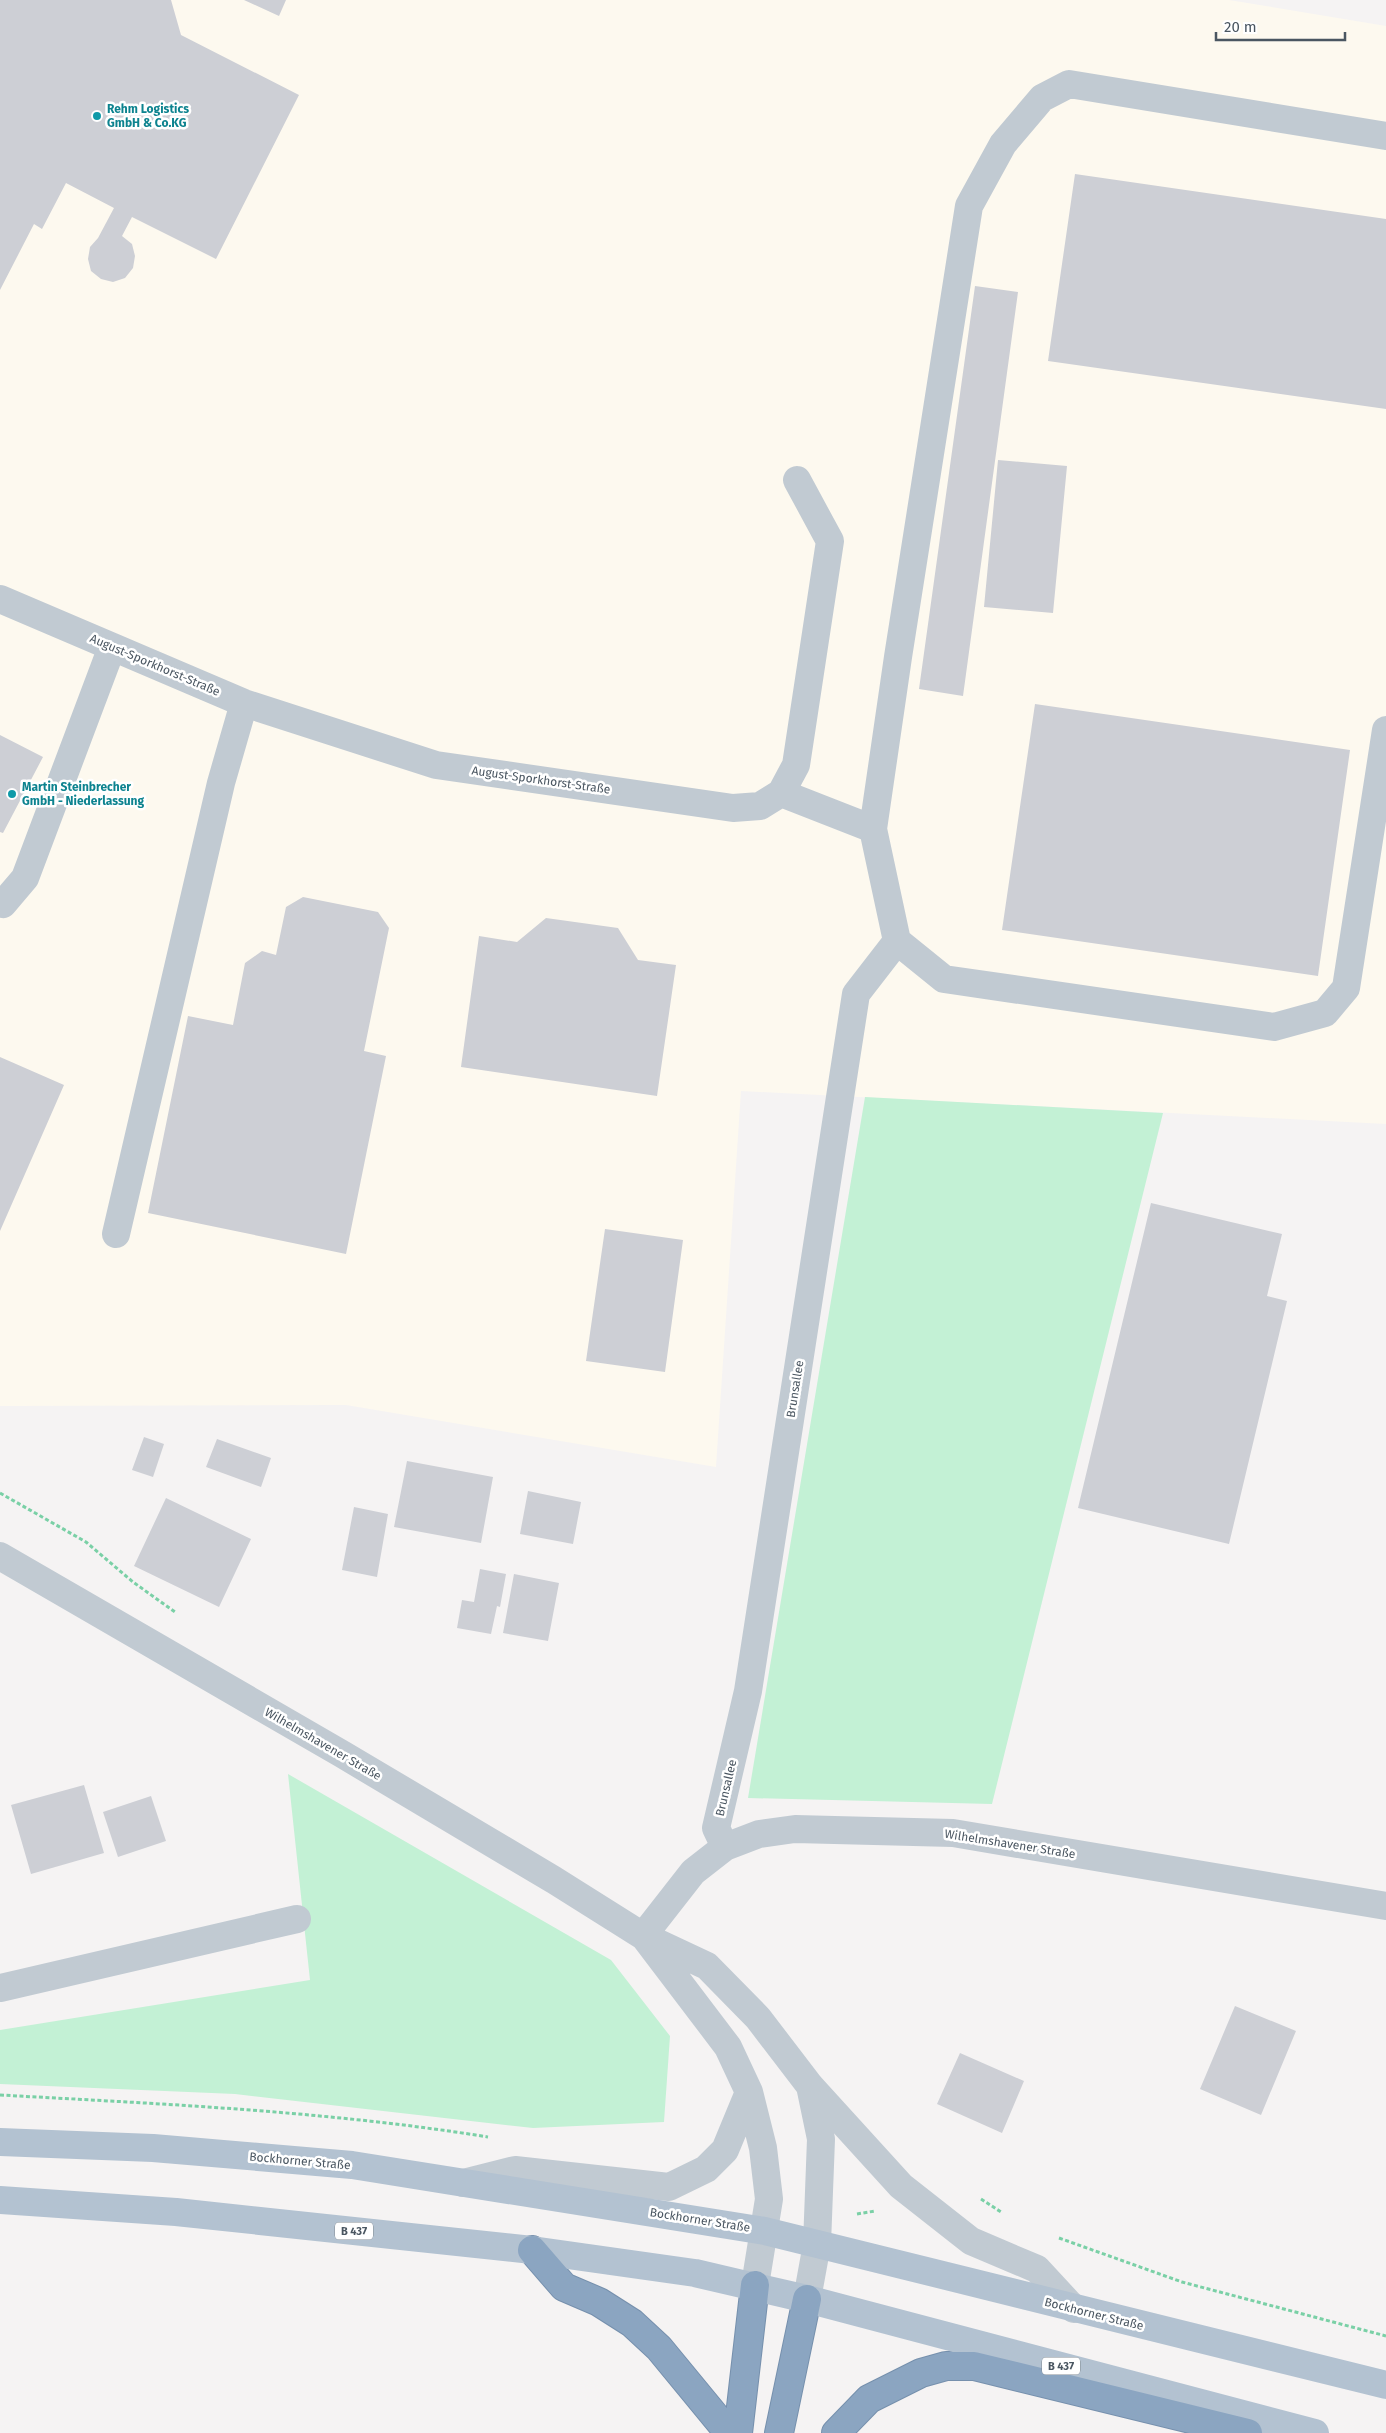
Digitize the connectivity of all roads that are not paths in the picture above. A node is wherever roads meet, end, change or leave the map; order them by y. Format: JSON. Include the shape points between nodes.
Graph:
{"nodes":[{"id":1,"x":1386,"y":136,"type":"edge"},
{"id":2,"x":797,"y":480,"type":"dead end"},
{"id":3,"x":0,"y":599,"type":"edge"},
{"id":4,"x":112,"y":647,"type":"junction"},
{"id":5,"x":244,"y":702,"type":"junction"},
{"id":6,"x":1386,"y":730,"type":"edge"},
{"id":7,"x":781,"y":793,"type":"junction"},
{"id":8,"x":873,"y":829,"type":"junction"},
{"id":9,"x":0,"y":903,"type":"edge"},
{"id":10,"x":897,"y":941,"type":"junction"},
{"id":11,"x":116,"y":1234,"type":"dead end"},
{"id":12,"x":0,"y":1556,"type":"edge"},
{"id":13,"x":725,"y":1847,"type":"junction"},
{"id":14,"x":1386,"y":1906,"type":"edge"},
{"id":15,"x":297,"y":1919,"type":"dead end"},
{"id":16,"x":643,"y":1936,"type":"junction"},
{"id":17,"x":0,"y":1988,"type":"edge"},
{"id":18,"x":810,"y":2086,"type":"junction"},
{"id":19,"x":748,"y":2092,"type":"junction"},
{"id":20,"x":0,"y":2142,"type":"edge"},
{"id":21,"x":463,"y":2183,"type":"junction"},
{"id":22,"x":0,"y":2200,"type":"edge"},
{"id":23,"x":765,"y":2231,"type":"junction"},
{"id":24,"x":817,"y":2244,"type":"junction"},
{"id":25,"x":532,"y":2250,"type":"junction"},
{"id":26,"x":755,"y":2285,"type":"junction"},
{"id":27,"x":808,"y":2299,"type":"junction"},
{"id":28,"x":1074,"y":2309,"type":"junction"},
{"id":29,"x":1386,"y":2385,"type":"edge"},
{"id":30,"x":729,"y":2433,"type":"edge"},
{"id":31,"x":738,"y":2433,"type":"edge"},
{"id":32,"x":779,"y":2433,"type":"edge"},
{"id":33,"x":836,"y":2433,"type":"edge"},
{"id":34,"x":1248,"y":2433,"type":"edge"},
{"id":35,"x":1315,"y":2433,"type":"edge"}],
"edges":[{"from":1,"to":8,"type":"street","via":[[1069,84],[1042,98],[1003,144],[970,206]]},
{"from":2,"to":7,"type":"street","via":[[830,541],[796,765]]},
{"from":3,"to":4,"type":"street","name":"August-Sporkhorst-Straße"},
{"from":4,"to":5,"type":"street","name":"August-Sporkhorst-Straße"},
{"from":4,"to":9,"type":"street","via":[[25,878],[3,904]]},
{"from":5,"to":7,"type":"street","name":"August-Sporkhorst-Straße","via":[[436,765],[733,808],[760,806]]},
{"from":5,"to":11,"type":"street","via":[[221,782]]},
{"from":6,"to":10,"type":"street","via":[[1346,988],[1325,1013],[1274,1027],[944,980]]},
{"from":7,"to":8,"type":"street"},
{"from":8,"to":10,"type":"street"},
{"from":10,"to":13,"type":"street","name":"Brunsallee","via":[[856,994],[748,1692],[716,1828]]},
{"from":12,"to":16,"type":"street","name":"Wilhelmshavener Straße","via":[[368,1770]]},
{"from":13,"to":14,"type":"street","name":"Wilhelmshavener Straße","via":[[759,1834],[795,1830],[953,1833]]},
{"from":13,"to":16,"type":"street","name":"Wilhelmshavener Straße","via":[[693,1872]]},
{"from":15,"to":17,"type":"street"},
{"from":16,"to":18,"type":"street","name":"Wilhelmshavener Straße","via":[[707,1966],[758,2018]]},
{"from":16,"to":19,"type":"street","name":"Wilhelmshavener Straße","via":[[728,2047]]},
{"from":18,"to":24,"type":"street","name":"Wilhelmshavener Straße","via":[[821,2138]]},
{"from":18,"to":28,"type":"street","via":[[901,2186],[971,2241],[1037,2269]]},
{"from":19,"to":21,"type":"street","via":[[725,2150],[706,2169],[669,2186],[515,2170]]},
{"from":19,"to":23,"type":"street","name":"Wilhelmshavener Straße","via":[[763,2148],[769,2199]]},
{"from":20,"to":21,"type":"main road","name":"Bockhorner Straße","via":[[153,2148],[352,2165]]},
{"from":21,"to":23,"type":"main road","name":"Bockhorner Straße"},
{"from":22,"to":25,"type":"main road","number":"B 437","via":[[176,2212]]},
{"from":23,"to":24,"type":"main road","name":"Bockhorner Straße"},
{"from":23,"to":26,"type":"street","name":"Wilhelmshavener Straße"},
{"from":24,"to":27,"type":"street","name":"Wilhelmshavener Straße"},
{"from":24,"to":28,"type":"main road","name":"Bockhorner Straße"},
{"from":25,"to":26,"type":"main road","number":"B 437","via":[[695,2273]]},
{"from":25,"to":30,"type":"highway","via":[[564,2287],[599,2302],[624,2318],[659,2348]]},
{"from":26,"to":27,"type":"main road","number":"B 437"},
{"from":26,"to":31,"type":"highway"},
{"from":27,"to":32,"type":"highway"},
{"from":27,"to":35,"type":"main road","number":"B 437"},
{"from":28,"to":29,"type":"main road","name":"Bockhorner Straße"},
{"from":33,"to":34,"type":"highway","via":[[869,2399],[921,2373],[946,2366],[974,2366]]}]}
